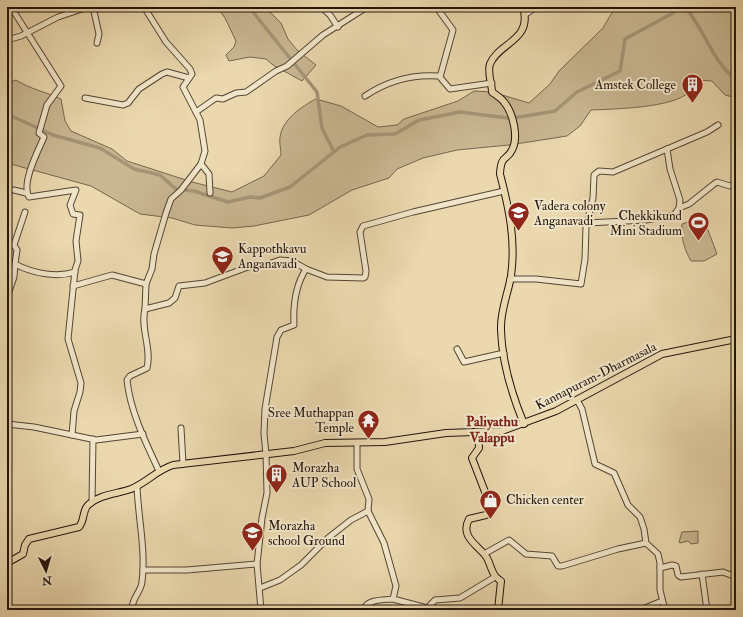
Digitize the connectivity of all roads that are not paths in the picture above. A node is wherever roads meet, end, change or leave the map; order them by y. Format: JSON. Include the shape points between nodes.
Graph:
{"nodes":[{"id":1,"x":11,"y":7,"type":"edge"},
{"id":2,"x":67,"y":7,"type":"edge"},
{"id":3,"x":88,"y":7,"type":"edge"},
{"id":4,"x":93,"y":7,"type":"edge"},
{"id":5,"x":144,"y":7,"type":"edge"},
{"id":6,"x":322,"y":7,"type":"edge"},
{"id":7,"x":367,"y":7,"type":"edge"},
{"id":8,"x":421,"y":7,"type":"edge"},
{"id":9,"x":523,"y":7,"type":"edge"},
{"id":10,"x":536,"y":7,"type":"edge"},
{"id":11,"x":70,"y":13,"type":"junction"},
{"id":12,"x":526,"y":15,"type":"junction"},
{"id":13,"x":338,"y":26,"type":"junction"},
{"id":14,"x":28,"y":33,"type":"junction"},
{"id":15,"x":7,"y":40,"type":"edge"},
{"id":16,"x":97,"y":43,"type":"dead end"},
{"id":17,"x":440,"y":77,"type":"junction"},
{"id":18,"x":189,"y":78,"type":"junction"},
{"id":19,"x":492,"y":83,"type":"junction"},
{"id":20,"x":364,"y":96,"type":"dead end"},
{"id":21,"x":85,"y":98,"type":"dead end"},
{"id":22,"x":196,"y":112,"type":"junction"},
{"id":23,"x":718,"y":125,"type":"dead end"},
{"id":24,"x":667,"y":149,"type":"junction"},
{"id":25,"x":202,"y":164,"type":"junction"},
{"id":26,"x":736,"y":184,"type":"edge"},
{"id":27,"x":14,"y":190,"type":"dead end"},
{"id":28,"x":504,"y":191,"type":"junction"},
{"id":29,"x":26,"y":193,"type":"junction"},
{"id":30,"x":210,"y":193,"type":"dead end"},
{"id":31,"x":679,"y":208,"type":"junction"},
{"id":32,"x":25,"y":212,"type":"dead end"},
{"id":33,"x":587,"y":223,"type":"junction"},
{"id":34,"x":7,"y":244,"type":"edge"},
{"id":35,"x":14,"y":245,"type":"junction"},
{"id":36,"x":15,"y":264,"type":"junction"},
{"id":37,"x":306,"y":269,"type":"junction"},
{"id":38,"x":75,"y":272,"type":"junction"},
{"id":39,"x":510,"y":279,"type":"junction"},
{"id":40,"x":146,"y":284,"type":"junction"},
{"id":41,"x":73,"y":286,"type":"junction"},
{"id":42,"x":7,"y":297,"type":"edge"},
{"id":43,"x":145,"y":309,"type":"junction"},
{"id":44,"x":736,"y":339,"type":"edge"},
{"id":45,"x":457,"y":350,"type":"dead end"},
{"id":46,"x":504,"y":353,"type":"junction"},
{"id":47,"x":577,"y":400,"type":"junction"},
{"id":48,"x":7,"y":424,"type":"edge"},
{"id":49,"x":524,"y":424,"type":"junction"},
{"id":50,"x":181,"y":428,"type":"dead end"},
{"id":51,"x":478,"y":432,"type":"junction"},
{"id":52,"x":142,"y":434,"type":"junction"},
{"id":53,"x":72,"y":435,"type":"junction"},
{"id":54,"x":92,"y":439,"type":"junction"},
{"id":55,"x":357,"y":443,"type":"junction"},
{"id":56,"x":266,"y":454,"type":"junction"},
{"id":57,"x":183,"y":464,"type":"junction"},
{"id":58,"x":159,"y":471,"type":"junction"},
{"id":59,"x":137,"y":486,"type":"junction"},
{"id":60,"x":92,"y":502,"type":"junction"},
{"id":61,"x":368,"y":511,"type":"junction"},
{"id":62,"x":646,"y":543,"type":"junction"},
{"id":63,"x":484,"y":554,"type":"junction"},
{"id":64,"x":7,"y":563,"type":"edge"},
{"id":65,"x":256,"y":564,"type":"junction"},
{"id":66,"x":660,"y":568,"type":"junction"},
{"id":67,"x":143,"y":570,"type":"junction"},
{"id":68,"x":702,"y":574,"type":"junction"},
{"id":69,"x":496,"y":577,"type":"junction"},
{"id":70,"x":736,"y":577,"type":"edge"},
{"id":71,"x":260,"y":588,"type":"junction"},
{"id":72,"x":393,"y":599,"type":"junction"},
{"id":73,"x":662,"y":601,"type":"junction"},
{"id":74,"x":132,"y":610,"type":"edge"},
{"id":75,"x":262,"y":610,"type":"edge"},
{"id":76,"x":363,"y":610,"type":"edge"},
{"id":77,"x":431,"y":610,"type":"edge"},
{"id":78,"x":498,"y":610,"type":"edge"},
{"id":79,"x":640,"y":610,"type":"edge"},
{"id":80,"x":665,"y":610,"type":"edge"},
{"id":81,"x":707,"y":610,"type":"edge"}],
"edges":[{"from":1,"to":14,"type":"street"},
{"from":2,"to":11,"type":"street"},
{"from":3,"to":11,"type":"street"},
{"from":4,"to":16,"type":"street","via":[[99,34]]},
{"from":5,"to":18,"type":"street","via":[[166,42],[190,69],[192,74]]},
{"from":6,"to":13,"type":"street"},
{"from":7,"to":13,"type":"street"},
{"from":8,"to":17,"type":"street","via":[[437,8],[453,30]]},
{"from":9,"to":12,"type":"main road"},
{"from":10,"to":12,"type":"street"},
{"from":11,"to":14,"type":"street"},
{"from":12,"to":19,"type":"main road","via":[[520,35],[496,55],[490,65]]},
{"from":13,"to":22,"type":"street","via":[[323,35],[292,62],[246,92],[223,99],[216,98]]},
{"from":14,"to":15,"type":"street"},
{"from":14,"to":29,"type":"street","via":[[61,86],[47,105],[40,130],[44,137],[29,177]]},
{"from":17,"to":19,"type":"street","via":[[445,86],[450,88]]},
{"from":17,"to":20,"type":"street","via":[[419,76],[395,81],[379,86]]},
{"from":18,"to":21,"type":"street","via":[[167,72],[162,74],[139,89],[128,103],[123,105]]},
{"from":18,"to":22,"type":"street","via":[[183,86]]},
{"from":19,"to":28,"type":"main road","via":[[492,92],[508,108],[515,135],[512,150],[501,165],[500,174]]},
{"from":22,"to":25,"type":"street","via":[[200,120],[205,151]]},
{"from":23,"to":24,"type":"street","via":[[708,132]]},
{"from":24,"to":31,"type":"street","via":[[670,169],[680,200]]},
{"from":24,"to":33,"type":"street","via":[[613,172],[599,171],[594,175],[593,198]]},
{"from":25,"to":30,"type":"street","via":[[209,174]]},
{"from":25,"to":40,"type":"street","via":[[172,199]]},
{"from":26,"to":31,"type":"street","via":[[730,186],[718,182],[704,190],[689,204]]},
{"from":27,"to":29,"type":"street"},
{"from":28,"to":37,"type":"street","via":[[363,226],[360,232],[366,270],[363,278],[327,277]]},
{"from":28,"to":39,"type":"main road","via":[[513,235]]},
{"from":29,"to":38,"type":"street","via":[[28,197],[76,190],[70,206],[73,214],[80,215],[76,241],[78,261]]},
{"from":31,"to":33,"type":"street","via":[[674,215],[660,218]]},
{"from":32,"to":35,"type":"street"},
{"from":33,"to":39,"type":"street","via":[[585,259],[580,284]]},
{"from":34,"to":35,"type":"street"},
{"from":35,"to":36,"type":"street","via":[[17,250]]},
{"from":36,"to":38,"type":"street","via":[[41,274]]},
{"from":36,"to":42,"type":"street","via":[[14,277]]},
{"from":37,"to":43,"type":"street","via":[[292,261],[280,260],[265,265],[248,266],[205,283],[179,286],[175,298],[170,303]]},
{"from":37,"to":56,"type":"street","via":[[294,302],[294,325],[281,330],[275,348],[265,409]]},
{"from":38,"to":41,"type":"street"},
{"from":39,"to":46,"type":"main road","via":[[501,318],[501,342]]},
{"from":40,"to":41,"type":"street","via":[[112,274]]},
{"from":40,"to":43,"type":"street"},
{"from":41,"to":53,"type":"street","via":[[68,339],[81,383],[74,411]]},
{"from":43,"to":52,"type":"street","via":[[143,316],[149,361],[147,368],[127,380],[130,400]]},
{"from":44,"to":47,"type":"main road","name":"Kannapuram-Dharmasala","via":[[662,354]]},
{"from":45,"to":46,"type":"street","via":[[464,362]]},
{"from":46,"to":49,"type":"main road","via":[[513,397]]},
{"from":47,"to":49,"type":"main road","name":"Kannapuram-Dharmasala"},
{"from":47,"to":62,"type":"street","via":[[582,409],[595,464],[614,472],[628,505],[640,517]]},
{"from":48,"to":53,"type":"street"},
{"from":49,"to":51,"type":"main road","name":"Kannapuram-Dharmasala","via":[[502,431]]},
{"from":50,"to":57,"type":"street"},
{"from":51,"to":55,"type":"main road","name":"Kannapuram-Dharmasala"},
{"from":51,"to":63,"type":"main road","via":[[479,448],[472,458],[492,510],[486,515],[469,519],[466,531],[470,542]]},
{"from":52,"to":54,"type":"street"},
{"from":52,"to":58,"type":"street"},
{"from":53,"to":54,"type":"street"},
{"from":54,"to":60,"type":"street"},
{"from":55,"to":56,"type":"main road","name":"Kannapuram-Dharmasala","via":[[325,443],[294,451]]},
{"from":55,"to":61,"type":"street","via":[[357,469],[369,499]]},
{"from":56,"to":57,"type":"main road","name":"Kannapuram-Dharmasala"},
{"from":56,"to":65,"type":"street","via":[[267,493]]},
{"from":57,"to":58,"type":"main road","name":"Kannapuram-Dharmasala"},
{"from":58,"to":59,"type":"main road","name":"Kannapuram-Dharmasala"},
{"from":59,"to":60,"type":"main road","name":"Kannapuram-Dharmasala"},
{"from":59,"to":67,"type":"street"},
{"from":60,"to":64,"type":"main road","via":[[85,508],[79,527],[28,539],[23,554]]},
{"from":61,"to":71,"type":"street","via":[[351,520],[328,538],[302,565],[280,580]]},
{"from":61,"to":72,"type":"street","via":[[384,543],[396,586]]},
{"from":62,"to":63,"type":"street","via":[[562,566],[558,566],[552,556],[526,554],[509,540]]},
{"from":62,"to":66,"type":"street","via":[[658,554]]},
{"from":63,"to":69,"type":"main road"},
{"from":65,"to":67,"type":"street","via":[[187,570]]},
{"from":65,"to":71,"type":"street"},
{"from":66,"to":68,"type":"street","via":[[676,566],[678,575],[682,577]]},
{"from":66,"to":73,"type":"street"},
{"from":67,"to":74,"type":"street","via":[[141,589],[133,602]]},
{"from":68,"to":70,"type":"street","via":[[723,572]]},
{"from":68,"to":81,"type":"street"},
{"from":69,"to":77,"type":"street","via":[[460,598],[435,600],[430,605]]},
{"from":69,"to":78,"type":"main road","via":[[500,579],[501,585]]},
{"from":71,"to":75,"type":"street"},
{"from":72,"to":76,"type":"street","via":[[366,604]]},
{"from":72,"to":77,"type":"street"},
{"from":73,"to":79,"type":"street"},
{"from":73,"to":80,"type":"street"}]}
